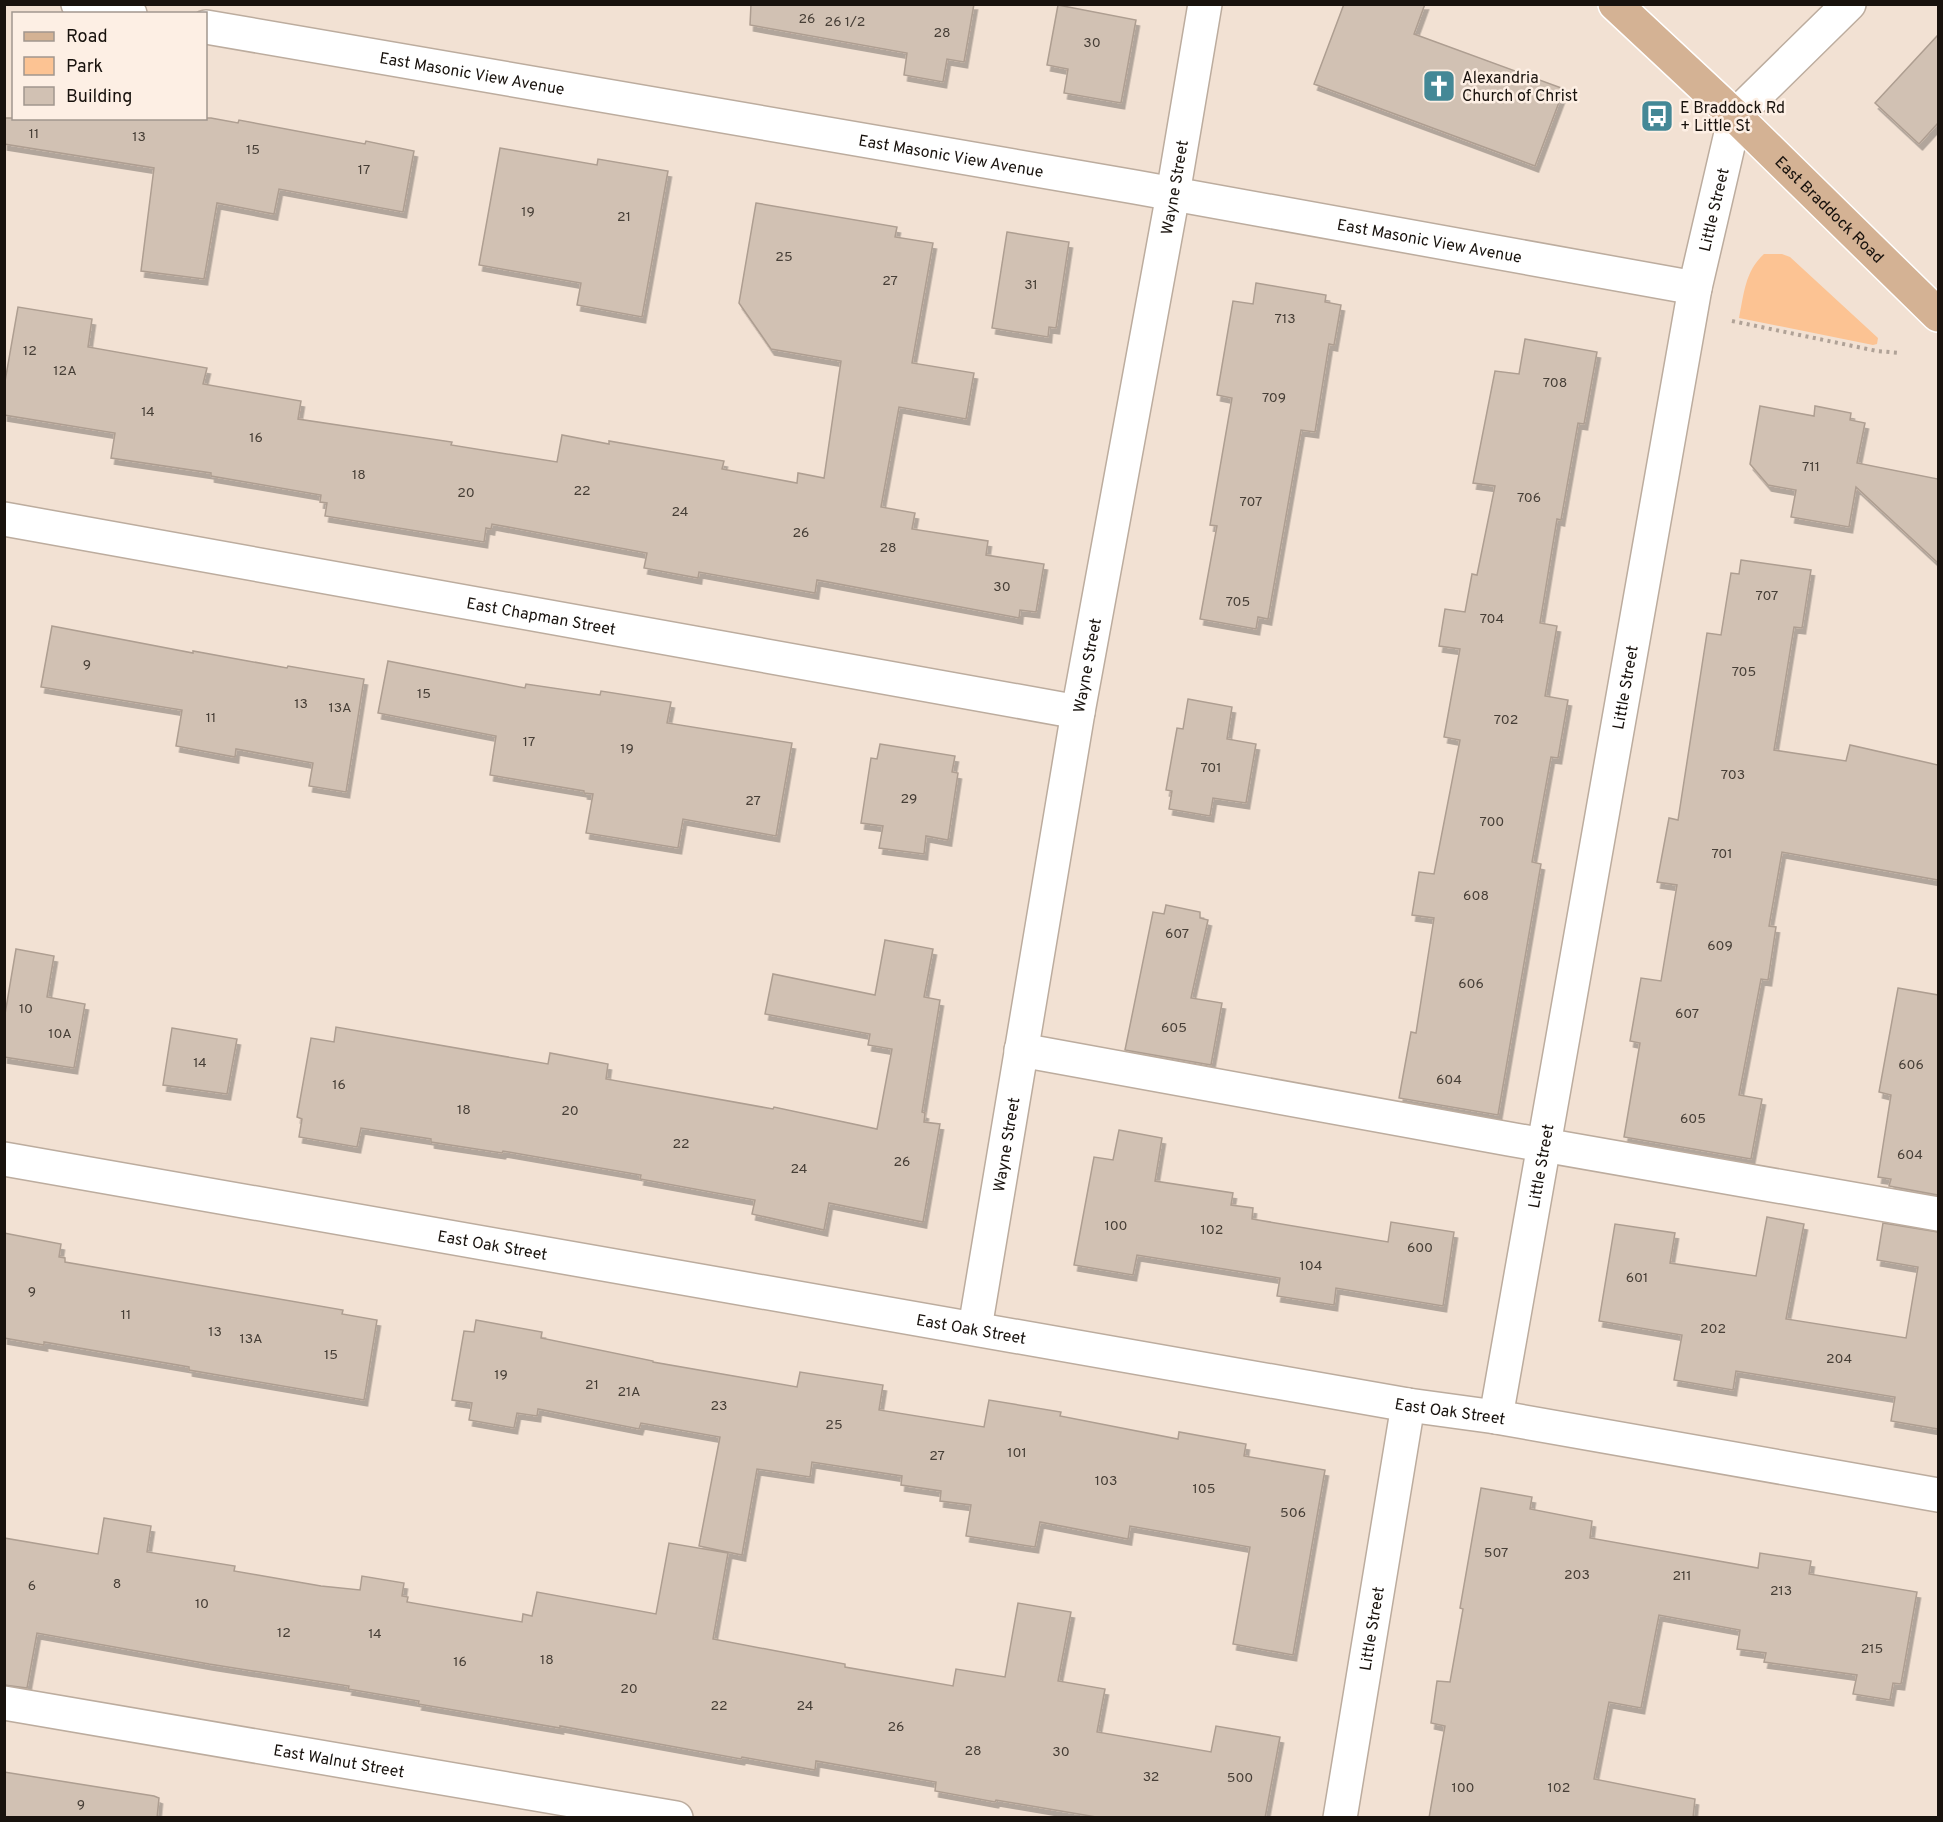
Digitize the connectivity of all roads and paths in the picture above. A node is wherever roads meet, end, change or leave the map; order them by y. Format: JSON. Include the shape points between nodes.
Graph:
{"nodes":[{"id":1,"x":78,"y":4,"type":"edge"},
{"id":2,"x":1205,"y":4,"type":"edge"},
{"id":3,"x":1615,"y":4,"type":"edge"},
{"id":4,"x":1849,"y":4,"type":"edge"},
{"id":5,"x":120,"y":12,"type":"edge"},
{"id":6,"x":207,"y":27,"type":"edge"},
{"id":7,"x":1735,"y":116,"type":"junction"},
{"id":8,"x":1173,"y":194,"type":"junction"},
{"id":9,"x":1695,"y":288,"type":"junction"},
{"id":10,"x":1938,"y":315,"type":"edge"},
{"id":11,"x":1732,"y":321,"type":"dead end"},
{"id":12,"x":1901,"y":353,"type":"dead end"},
{"id":13,"x":4,"y":519,"type":"edge"},
{"id":14,"x":1078,"y":712,"type":"junction"},
{"id":15,"x":1021,"y":1050,"type":"junction"},
{"id":16,"x":1544,"y":1146,"type":"junction"},
{"id":17,"x":4,"y":1159,"type":"edge"},
{"id":18,"x":1938,"y":1214,"type":"edge"},
{"id":19,"x":975,"y":1328,"type":"junction"},
{"id":20,"x":1408,"y":1405,"type":"junction"},
{"id":21,"x":1496,"y":1417,"type":"junction"},
{"id":22,"x":1938,"y":1495,"type":"edge"},
{"id":23,"x":4,"y":1703,"type":"edge"},
{"id":24,"x":676,"y":1818,"type":"edge"},
{"id":25,"x":1340,"y":1818,"type":"edge"}],
"edges":[{"from":1,"to":5,"type":"street"},
{"from":2,"to":8,"type":"street","name":"Wayne Street"},
{"from":3,"to":7,"type":"main road","name":"East Braddock Road"},
{"from":4,"to":7,"type":"street"},
{"from":6,"to":8,"type":"street","name":"East Masonic View Avenue"},
{"from":7,"to":9,"type":"street","name":"Little Street"},
{"from":7,"to":10,"type":"main road","name":"East Braddock Road"},
{"from":8,"to":9,"type":"street","name":"East Masonic View Avenue"},
{"from":8,"to":14,"type":"street","name":"Wayne Street"},
{"from":9,"to":16,"type":"street","name":"Little Street"},
{"from":11,"to":12,"type":"path"},
{"from":13,"to":14,"type":"street","name":"East Chapman Street"},
{"from":14,"to":15,"type":"street","name":"Wayne Street"},
{"from":15,"to":16,"type":"street"},
{"from":15,"to":19,"type":"street","name":"Wayne Street"},
{"from":16,"to":18,"type":"street"},
{"from":16,"to":21,"type":"street","name":"Little Street"},
{"from":17,"to":19,"type":"street","name":"East Oak Street"},
{"from":19,"to":20,"type":"street","name":"East Oak Street"},
{"from":20,"to":21,"type":"street","name":"East Oak Street"},
{"from":20,"to":25,"type":"street","name":"Little Street"},
{"from":21,"to":22,"type":"street","name":"East Oak Street"},
{"from":23,"to":24,"type":"street","name":"East Walnut Street"}]}
